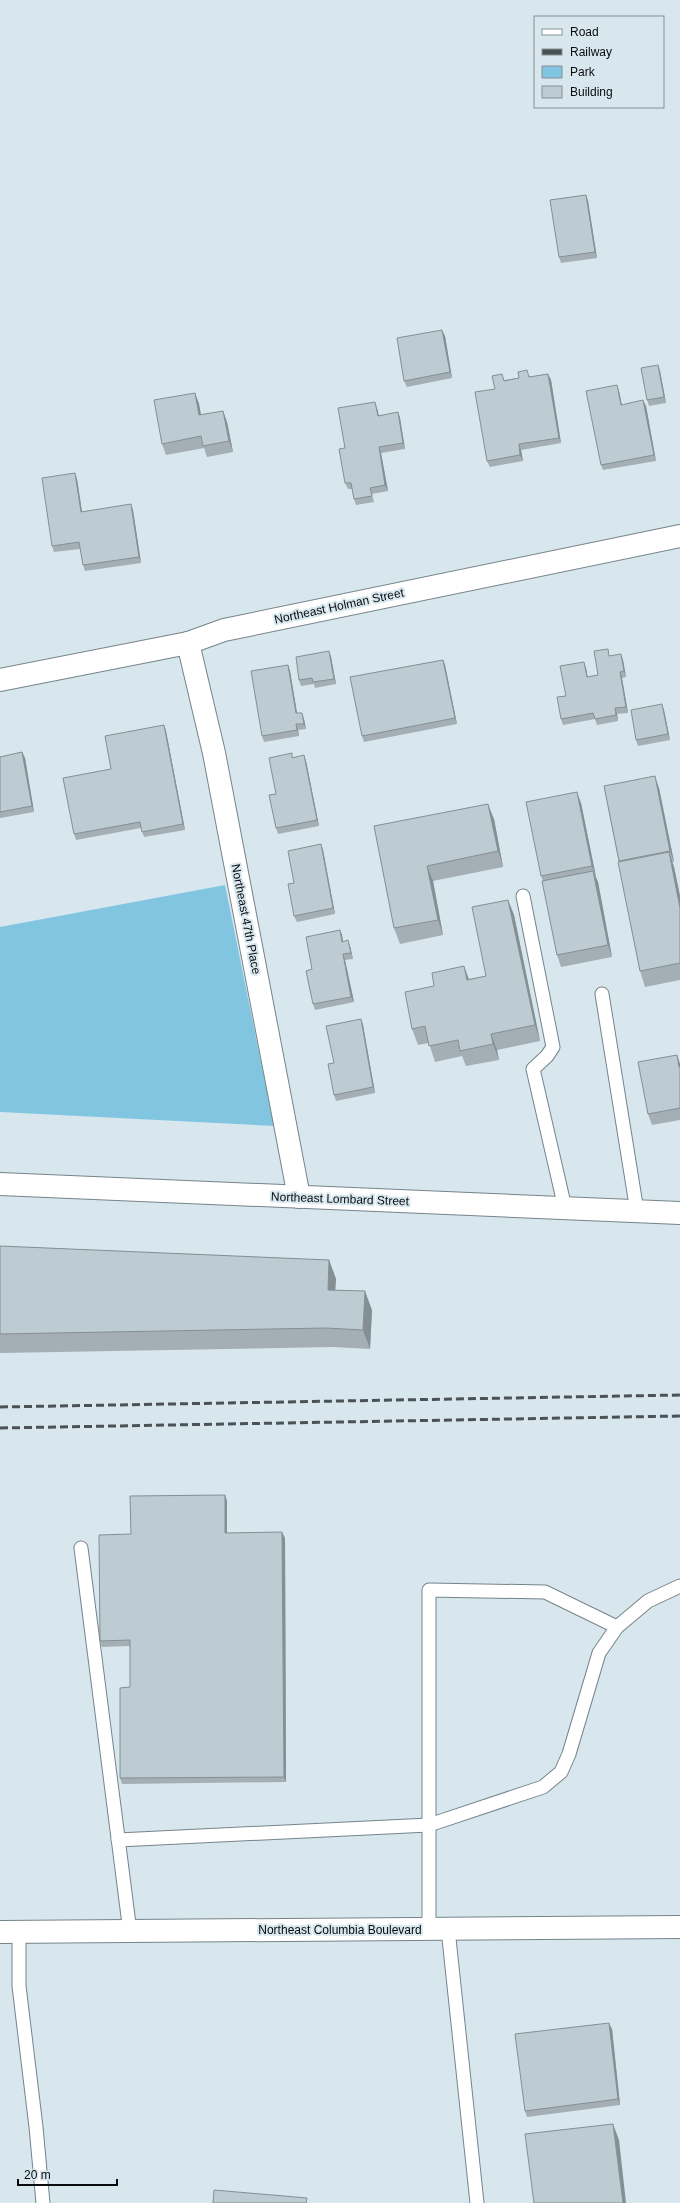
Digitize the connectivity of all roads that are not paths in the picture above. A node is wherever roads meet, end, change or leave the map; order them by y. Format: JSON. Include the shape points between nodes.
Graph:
{"nodes":[{"id":1,"x":680,"y":536,"type":"edge"},
{"id":2,"x":188,"y":643,"type":"junction"},
{"id":3,"x":0,"y":680,"type":"edge"},
{"id":4,"x":523,"y":896,"type":"dead end"},
{"id":5,"x":602,"y":994,"type":"dead end"},
{"id":6,"x":0,"y":1184,"type":"edge"},
{"id":7,"x":299,"y":1197,"type":"junction"},
{"id":8,"x":565,"y":1208,"type":"junction"},
{"id":9,"x":637,"y":1211,"type":"junction"},
{"id":10,"x":680,"y":1213,"type":"edge"},
{"id":11,"x":81,"y":1548,"type":"dead end"},
{"id":12,"x":680,"y":1586,"type":"edge"},
{"id":13,"x":617,"y":1627,"type":"junction"},
{"id":14,"x":429,"y":1825,"type":"junction"},
{"id":15,"x":118,"y":1840,"type":"junction"},
{"id":16,"x":680,"y":1927,"type":"edge"},
{"id":17,"x":438,"y":1929,"type":"junction"},
{"id":18,"x":9,"y":1932,"type":"edge"},
{"id":19,"x":130,"y":1932,"type":"junction"},
{"id":20,"x":43,"y":2203,"type":"edge"},
{"id":21,"x":477,"y":2203,"type":"edge"}],
"edges":[{"from":1,"to":2,"type":"main road","name":"Northeast Holman Street","via":[[224,630]]},
{"from":2,"to":3,"type":"main road","name":"Northeast Holman Street"},
{"from":2,"to":7,"type":"main road","name":"Northeast 47th Place","via":[[214,753]]},
{"from":4,"to":8,"type":"lane","via":[[553,1047],[533,1069]]},
{"from":5,"to":9,"type":"lane"},
{"from":6,"to":7,"type":"main road","name":"Northeast Lombard Street"},
{"from":7,"to":8,"type":"main road","name":"Northeast Lombard Street"},
{"from":8,"to":9,"type":"main road","name":"Northeast Lombard Street"},
{"from":9,"to":10,"type":"main road","name":"Northeast Lombard Street"},
{"from":11,"to":15,"type":"lane"},
{"from":12,"to":13,"type":"lane","via":[[648,1601]]},
{"from":13,"to":14,"type":"lane","via":[[599,1653],[569,1754],[561,1772],[543,1787]]},
{"from":13,"to":14,"type":"lane","via":[[545,1592],[429,1590]]},
{"from":14,"to":15,"type":"lane"},
{"from":14,"to":17,"type":"lane"},
{"from":15,"to":19,"type":"lane"},
{"from":16,"to":17,"type":"main road","name":"Northeast Columbia Boulevard"},
{"from":17,"to":19,"type":"main road","name":"Northeast Columbia Boulevard"},
{"from":17,"to":21,"type":"lane"},
{"from":18,"to":19,"type":"main road","name":"Northeast Columbia Boulevard"},
{"from":18,"to":20,"type":"lane","via":[[19,1986]]}]}
